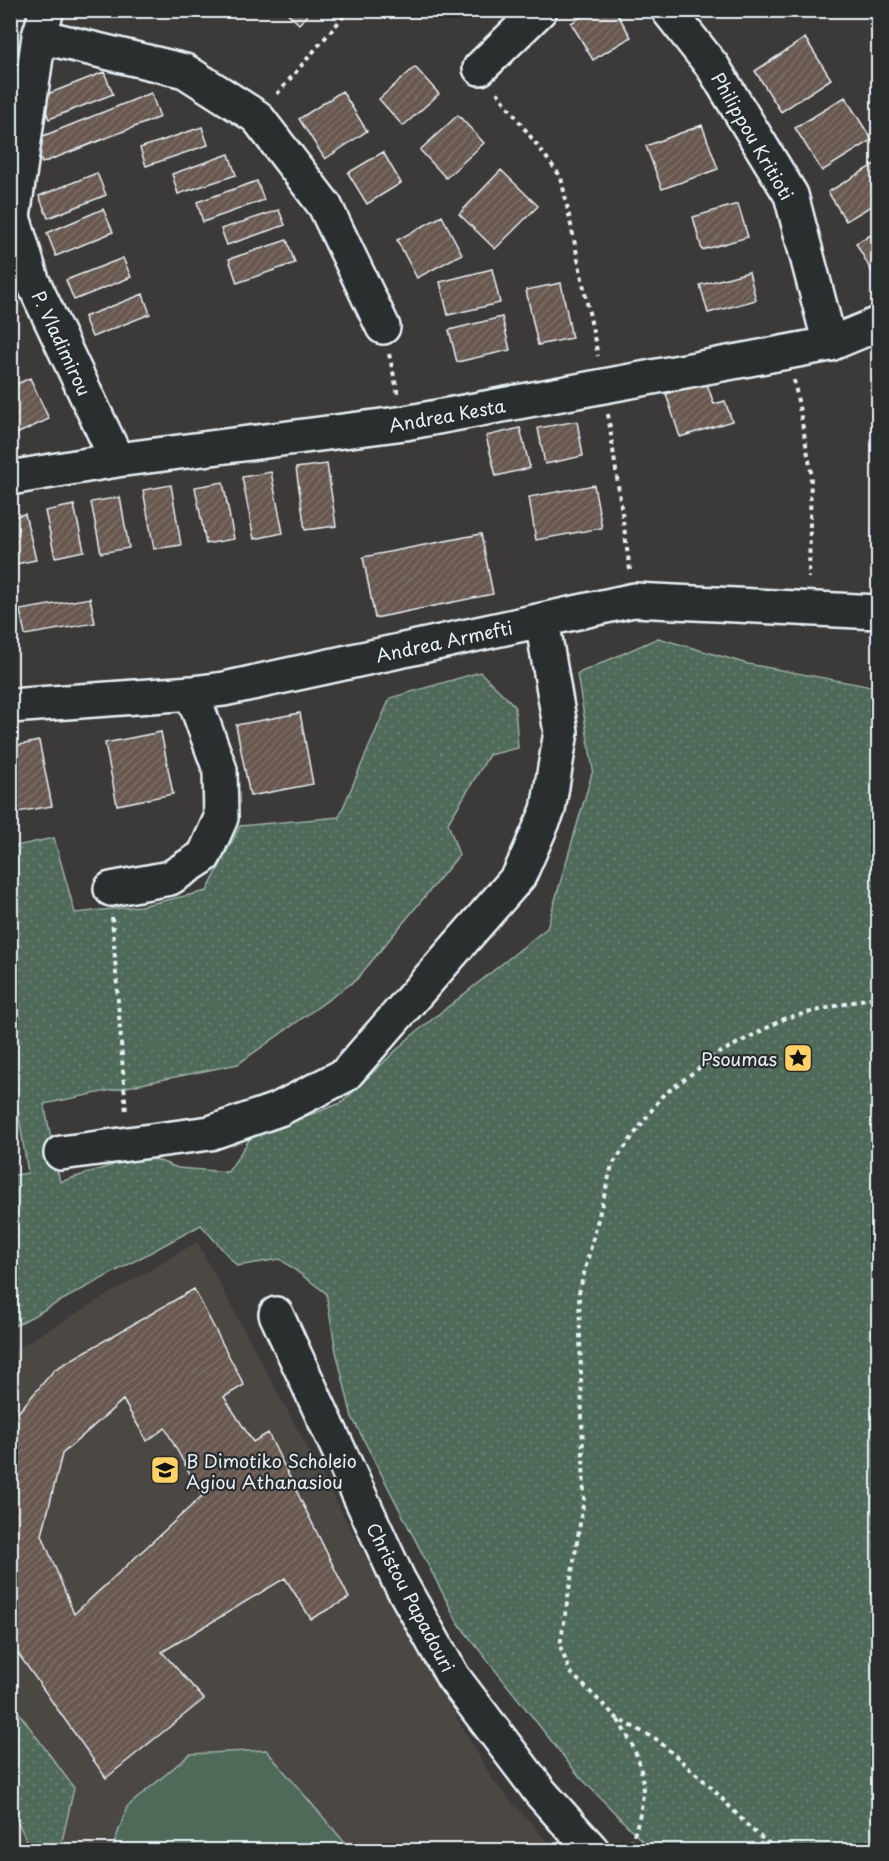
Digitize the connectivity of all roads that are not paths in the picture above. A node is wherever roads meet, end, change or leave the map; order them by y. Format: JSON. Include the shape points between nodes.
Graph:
{"nodes":[{"id":1,"x":540,"y":10,"type":"edge"},
{"id":2,"x":668,"y":10,"type":"edge"},
{"id":3,"x":43,"y":23,"type":"edge"},
{"id":4,"x":480,"y":68,"type":"road end"},
{"id":5,"x":879,"y":324,"type":"edge"},
{"id":6,"x":382,"y":327,"type":"road end"},
{"id":7,"x":830,"y":344,"type":"junction"},
{"id":8,"x":117,"y":460,"type":"junction"},
{"id":9,"x":10,"y":478,"type":"edge"},
{"id":10,"x":879,"y":612,"type":"edge"},
{"id":11,"x":542,"y":620,"type":"junction"},
{"id":12,"x":192,"y":693,"type":"junction"},
{"id":13,"x":10,"y":706,"type":"edge"},
{"id":14,"x":111,"y":889,"type":"road end"},
{"id":15,"x":62,"y":1153,"type":"dead end"},
{"id":16,"x":276,"y":1314,"type":"dead end"},
{"id":17,"x":592,"y":1851,"type":"edge"}],
"edges":[{"from":1,"to":4,"type":"street"},
{"from":2,"to":7,"type":"street","name":"Philippou Kritioti","via":[[713,67],[791,195]]},
{"from":3,"to":6,"type":"street","via":[[185,71],[256,117],[325,206]]},
{"from":3,"to":8,"type":"street","name":"P. Vladimirou","via":[[13,217],[32,280]]},
{"from":5,"to":7,"type":"street","name":"Andrea Kesta"},
{"from":7,"to":8,"type":"street","name":"Andrea Kesta","via":[[405,423]]},
{"from":8,"to":9,"type":"street","name":"Andrea Kesta"},
{"from":10,"to":11,"type":"street","name":"Andrea Armefti","via":[[634,600]]},
{"from":11,"to":12,"type":"street","name":"Andrea Armefti"},
{"from":11,"to":15,"type":"street","via":[[561,732],[548,810],[519,876],[345,1075],[279,1109],[210,1133]]},
{"from":12,"to":13,"type":"street","name":"Andrea Armefti"},
{"from":12,"to":14,"type":"street","via":[[220,770],[222,818],[204,856],[171,878]]},
{"from":16,"to":17,"type":"street","name":"Christou Papadouri","via":[[398,1579],[453,1677],[540,1793]]}]}
